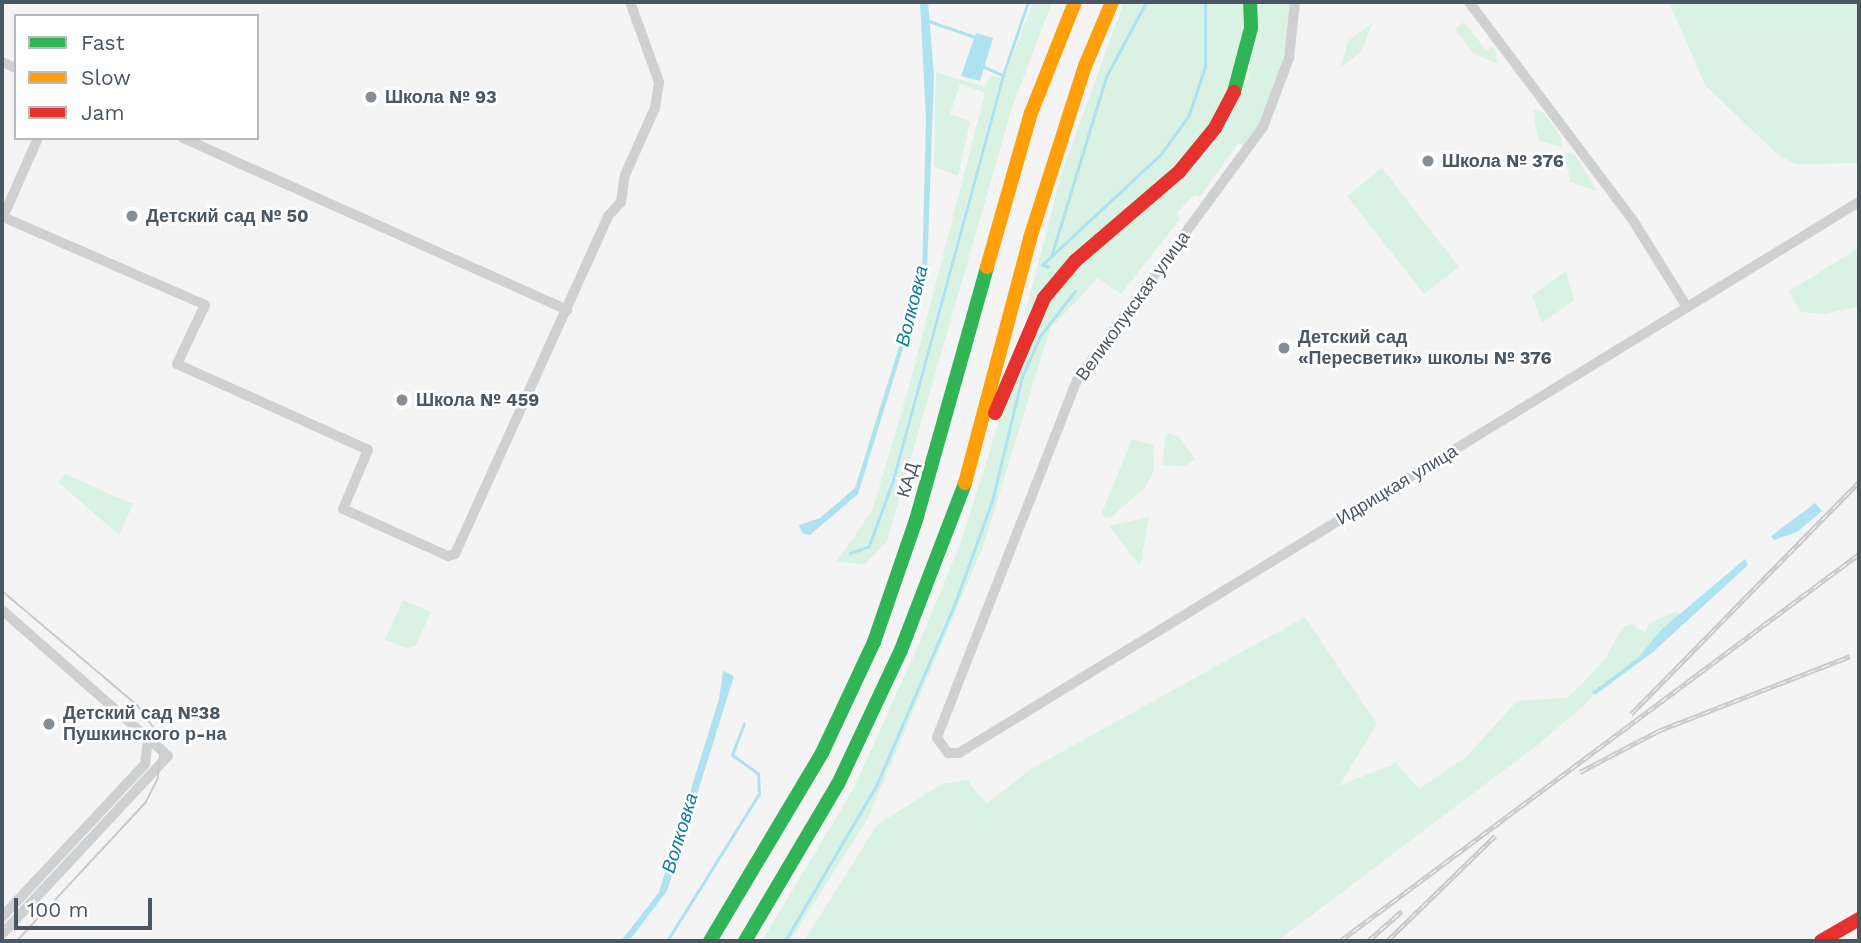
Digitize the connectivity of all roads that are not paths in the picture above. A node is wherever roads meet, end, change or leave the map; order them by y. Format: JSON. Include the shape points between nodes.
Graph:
{"nodes":[{"id":1,"x":630,"y":2,"type":"edge"},
{"id":2,"x":1063,"y":2,"type":"edge"},
{"id":3,"x":1075,"y":2,"type":"edge"},
{"id":4,"x":1112,"y":2,"type":"edge"},
{"id":5,"x":1250,"y":2,"type":"edge"},
{"id":6,"x":1295,"y":2,"type":"edge"},
{"id":7,"x":1469,"y":2,"type":"edge"},
{"id":8,"x":1060,"y":33,"type":"junction"},
{"id":9,"x":37,"y":140,"type":"edge"},
{"id":10,"x":187,"y":140,"type":"edge"},
{"id":11,"x":1859,"y":202,"type":"edge"},
{"id":12,"x":1687,"y":307,"type":"junction"},
{"id":13,"x":567,"y":310,"type":"junction"},
{"id":14,"x":974,"y":459,"type":"junction"},
{"id":15,"x":2,"y":610,"type":"edge"},
{"id":16,"x":148,"y":738,"type":"junction"},
{"id":17,"x":937,"y":738,"type":"joint"},
{"id":18,"x":2,"y":917,"type":"edge"},
{"id":19,"x":1859,"y":919,"type":"edge"},
{"id":20,"x":1859,"y":930,"type":"edge"},
{"id":21,"x":2,"y":934,"type":"edge"},
{"id":22,"x":710,"y":941,"type":"edge"},
{"id":23,"x":745,"y":941,"type":"edge"},
{"id":24,"x":1821,"y":941,"type":"edge"},
{"id":25,"x":1841,"y":941,"type":"edge"}],
"edges":[{"from":1,"to":13,"type":"street","via":[[658,75],[658,94],[625,175],[621,202],[608,216]]},
{"from":2,"to":8,"type":"main road"},
{"from":3,"to":8,"type":"main road","name":"КАД"},
{"from":4,"to":14,"type":"main road","via":[[1085,66],[1030,238]]},
{"from":5,"to":14,"type":"main road","via":[[1246,57],[1228,106],[1179,172],[1075,261],[1044,298]]},
{"from":6,"to":17,"type":"street","name":"Великолукская улица","via":[[1289,58],[1263,127],[1077,380]]},
{"from":7,"to":12,"type":"street","via":[[1634,222]]},
{"from":8,"to":22,"type":"main road","name":"КАД","via":[[997,221],[916,520],[874,642],[822,753]]},
{"from":9,"to":13,"type":"street","via":[[4,217],[205,305],[177,364],[368,450],[343,509],[448,556],[455,554]]},
{"from":10,"to":13,"type":"street"},
{"from":11,"to":12,"type":"street","name":"Идрицкая улица"},
{"from":12,"to":17,"type":"street","name":"Идрицкая улица","via":[[959,753],[948,753]]},
{"from":14,"to":23,"type":"main road","via":[[872,716],[818,821]]},
{"from":15,"to":16,"type":"street"},
{"from":16,"to":18,"type":"street","via":[[145,764]]},
{"from":16,"to":21,"type":"street","via":[[168,756]]},
{"from":19,"to":24,"type":"main road"},
{"from":20,"to":25,"type":"main road"}]}
